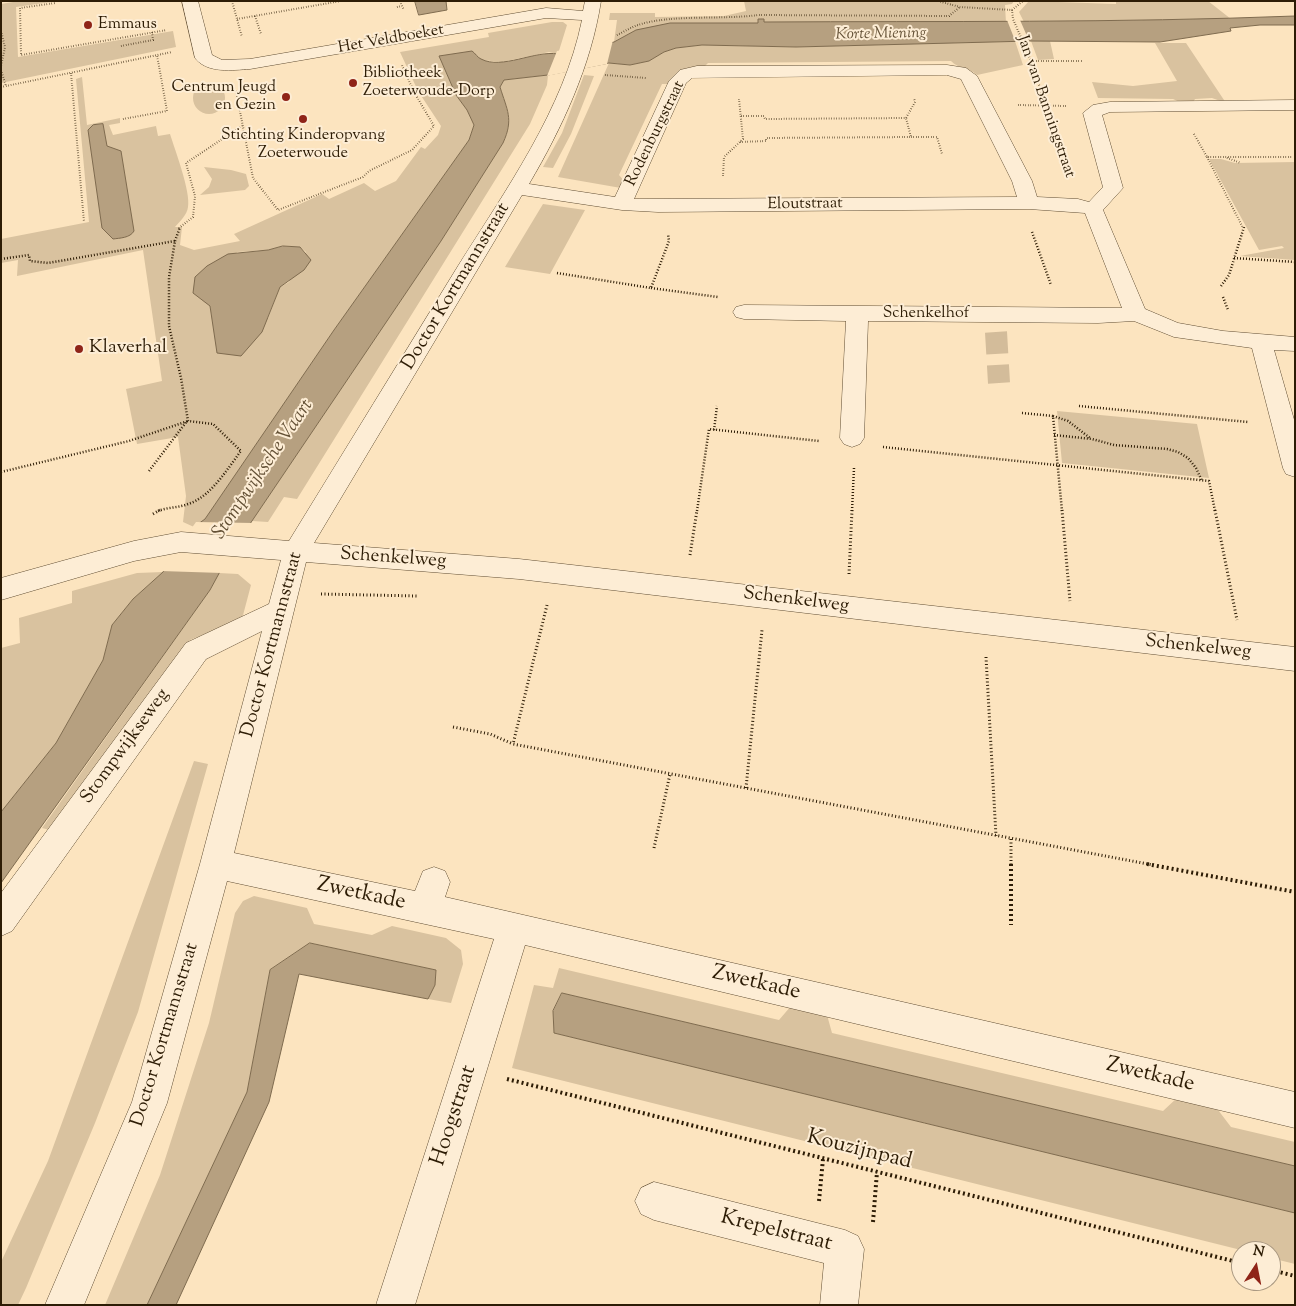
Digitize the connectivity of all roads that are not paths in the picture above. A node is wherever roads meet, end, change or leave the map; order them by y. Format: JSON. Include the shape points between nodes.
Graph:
{"nodes":[{"id":1,"x":190,"y":1,"type":"edge"},
{"id":2,"x":592,"y":9,"type":"edge"},
{"id":3,"x":1295,"y":105,"type":"edge"},
{"id":4,"x":517,"y":188,"type":"junction"},
{"id":5,"x":1025,"y":203,"type":"junction"},
{"id":6,"x":622,"y":204,"type":"junction"},
{"id":7,"x":1086,"y":207,"type":"junction"},
{"id":8,"x":750,"y":313,"type":"road end"},
{"id":9,"x":858,"y":314,"type":"junction"},
{"id":10,"x":1137,"y":314,"type":"junction"},
{"id":11,"x":1261,"y":341,"type":"junction"},
{"id":12,"x":1295,"y":344,"type":"edge"},
{"id":13,"x":853,"y":441,"type":"road end"},
{"id":14,"x":1295,"y":468,"type":"edge"},
{"id":15,"x":296,"y":551,"type":"junction"},
{"id":16,"x":1,"y":589,"type":"edge"},
{"id":17,"x":281,"y":611,"type":"junction"},
{"id":18,"x":1295,"y":659,"type":"edge"},
{"id":19,"x":216,"y":864,"type":"junction"},
{"id":20,"x":1,"y":920,"type":"edge"},
{"id":21,"x":514,"y":927,"type":"junction"},
{"id":22,"x":1295,"y":1110,"type":"edge"},
{"id":23,"x":654,"y":1201,"type":"dead end"},
{"id":24,"x":64,"y":1305,"type":"edge"},
{"id":25,"x":395,"y":1305,"type":"edge"},
{"id":26,"x":839,"y":1305,"type":"edge"}],
"edges":[{"from":1,"to":2,"type":"street","name":"Het Veldboeket","via":[[204,58],[219,65],[241,65],[391,40],[486,16]]},
{"from":2,"to":4,"type":"street","name":"Doctor Kortmannstraat","via":[[575,71],[558,111]]},
{"from":3,"to":7,"type":"street","via":[[1099,109],[1092,113],[1113,188]]},
{"from":4,"to":6,"type":"street","name":"Eloutstraat"},
{"from":4,"to":15,"type":"street","name":"Doctor Kortmannstraat"},
{"from":5,"to":6,"type":"street","name":"Eloutstraat"},
{"from":5,"to":6,"type":"street","name":"Rodenburgstraat","via":[[1022,181],[968,76],[960,72],[737,70],[697,71],[678,81]]},
{"from":5,"to":7,"type":"street","name":"Eloutstraat"},
{"from":7,"to":10,"type":"street"},
{"from":8,"to":9,"type":"street","name":"Schenkelhof"},
{"from":9,"to":10,"type":"street","name":"Schenkelhof","via":[[996,323],[1062,315]]},
{"from":9,"to":13,"type":"street","name":"Schenkelhof"},
{"from":10,"to":11,"type":"street","via":[[1174,330]]},
{"from":11,"to":12,"type":"street"},
{"from":11,"to":14,"type":"street"},
{"from":15,"to":16,"type":"street","name":"Schenkelweg","via":[[180,542],[134,551]]},
{"from":15,"to":17,"type":"street","name":"Doctor Kortmannstraat"},
{"from":15,"to":18,"type":"street","name":"Schenkelweg","via":[[519,569]]},
{"from":17,"to":19,"type":"street","name":"Doctor Kortmannstraat"},
{"from":17,"to":20,"type":"street","name":"Stompwijkseweg","via":[[196,651]]},
{"from":19,"to":21,"type":"street","name":"Zwetkade","via":[[429,895]]},
{"from":19,"to":24,"type":"street","name":"Doctor Kortmannstraat","via":[[149,1103]]},
{"from":21,"to":22,"type":"street","name":"Zwetkade"},
{"from":21,"to":25,"type":"street","name":"Hoogstraat"},
{"from":23,"to":26,"type":"street","name":"Krepelstraat","via":[[845,1250]]}]}
